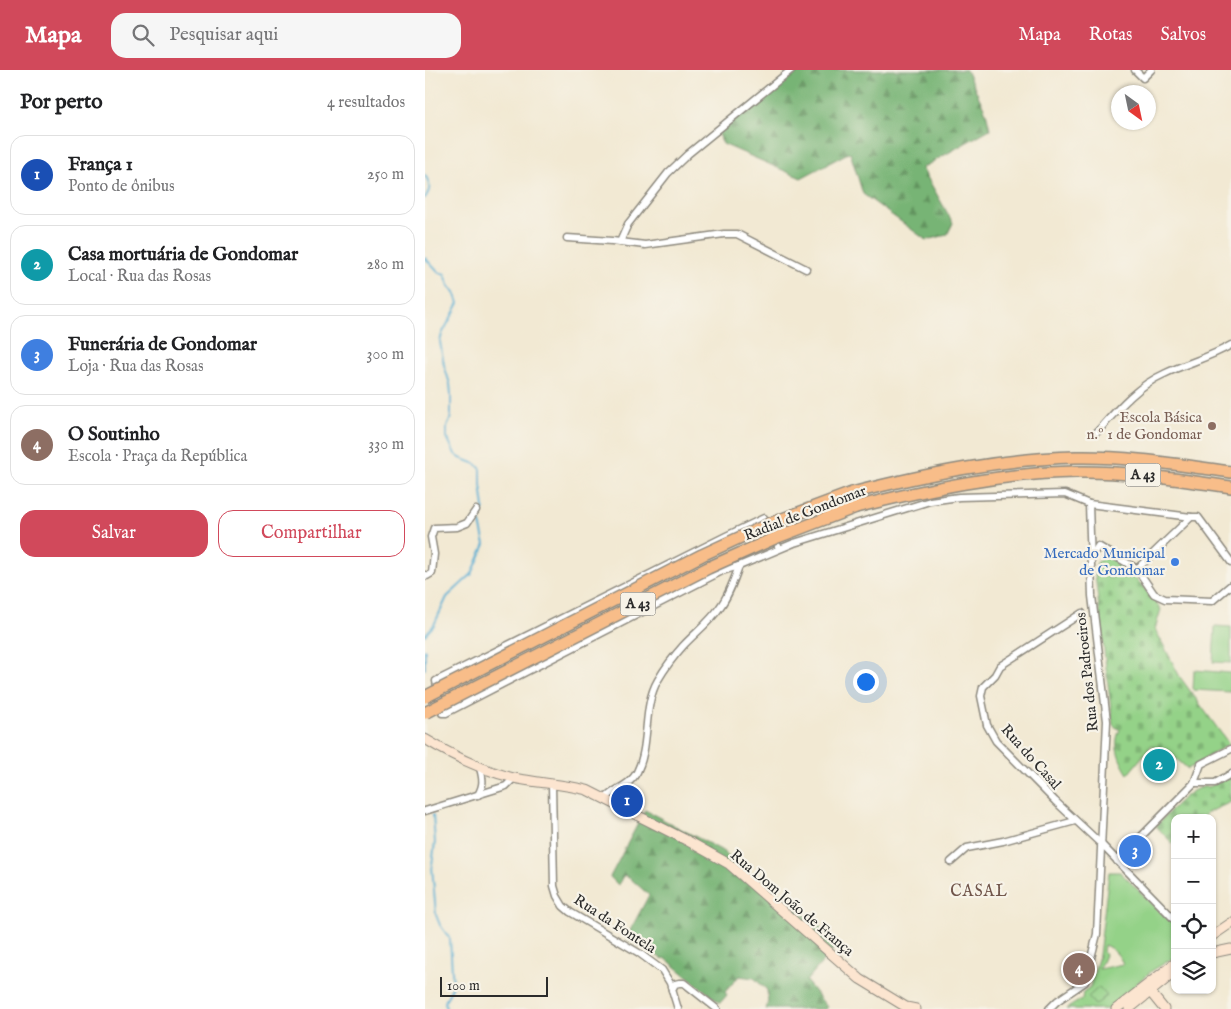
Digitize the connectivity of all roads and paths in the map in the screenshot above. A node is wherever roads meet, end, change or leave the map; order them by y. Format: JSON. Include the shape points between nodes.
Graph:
{"nodes":[{"id":1,"x":791,"y":70,"type":"edge"},
{"id":2,"x":1135,"y":70,"type":"edge"},
{"id":3,"x":1151,"y":70,"type":"edge"},
{"id":4,"x":567,"y":238,"type":"dead end"},
{"id":5,"x":620,"y":242,"type":"junction"},
{"id":6,"x":806,"y":269,"type":"dead end"},
{"id":7,"x":1231,"y":345,"type":"edge"},
{"id":8,"x":1097,"y":432,"type":"dead end"},
{"id":9,"x":1231,"y":472,"type":"edge"},
{"id":10,"x":1231,"y":487,"type":"edge"},
{"id":11,"x":1089,"y":504,"type":"junction"},
{"id":12,"x":476,"y":510,"type":"dead end"},
{"id":13,"x":1191,"y":518,"type":"junction"},
{"id":14,"x":726,"y":536,"type":"junction"},
{"id":15,"x":779,"y":548,"type":"junction"},
{"id":16,"x":1091,"y":556,"type":"junction"},
{"id":17,"x":1231,"y":562,"type":"edge"},
{"id":18,"x":739,"y":566,"type":"junction"},
{"id":19,"x":1137,"y":568,"type":"junction"},
{"id":20,"x":425,"y":575,"type":"edge"},
{"id":21,"x":1231,"y":585,"type":"edge"},
{"id":22,"x":1082,"y":613,"type":"dead end"},
{"id":23,"x":425,"y":697,"type":"edge"},
{"id":24,"x":425,"y":713,"type":"edge"},
{"id":25,"x":425,"y":739,"type":"edge"},
{"id":26,"x":1231,"y":749,"type":"edge"},
{"id":27,"x":480,"y":768,"type":"junction"},
{"id":28,"x":1231,"y":774,"type":"edge"},
{"id":29,"x":514,"y":778,"type":"junction"},
{"id":30,"x":1193,"y":783,"type":"junction"},
{"id":31,"x":552,"y":784,"type":"junction"},
{"id":32,"x":478,"y":795,"type":"junction"},
{"id":33,"x":605,"y":799,"type":"junction"},
{"id":34,"x":425,"y":810,"type":"edge"},
{"id":35,"x":1075,"y":821,"type":"junction"},
{"id":36,"x":1100,"y":843,"type":"junction"},
{"id":37,"x":1117,"y":861,"type":"junction"},
{"id":38,"x":951,"y":862,"type":"dead end"},
{"id":39,"x":1171,"y":916,"type":"edge"},
{"id":40,"x":1231,"y":923,"type":"edge"},
{"id":41,"x":1216,"y":933,"type":"edge"},
{"id":42,"x":1231,"y":949,"type":"edge"},
{"id":43,"x":1216,"y":952,"type":"edge"},
{"id":44,"x":1171,"y":967,"type":"edge"},
{"id":45,"x":1171,"y":974,"type":"edge"},
{"id":46,"x":1147,"y":989,"type":"junction"},
{"id":47,"x":673,"y":990,"type":"junction"},
{"id":48,"x":678,"y":1009,"type":"edge"},
{"id":49,"x":717,"y":1009,"type":"edge"},
{"id":50,"x":916,"y":1009,"type":"edge"},
{"id":51,"x":1049,"y":1009,"type":"edge"},
{"id":52,"x":1116,"y":1009,"type":"edge"},
{"id":53,"x":1129,"y":1009,"type":"edge"},
{"id":54,"x":1164,"y":1009,"type":"edge"}],
"edges":[{"from":1,"to":5,"type":"street","via":[[668,173],[627,224]]},
{"from":2,"to":3,"type":"street","via":[[1143,78]]},
{"from":4,"to":5,"type":"street"},
{"from":5,"to":6,"type":"street","via":[[645,245],[737,234]]},
{"from":7,"to":8,"type":"street","via":[[1215,355],[1163,374],[1140,388]]},
{"from":9,"to":23,"type":"highway","name":"Radial de Gondomar","number":"A 43","bridge":true,"via":[[1149,460],[1077,457],[991,464],[926,474],[852,493],[769,524],[702,555]]},
{"from":10,"to":24,"type":"highway","name":"Radial de Gondomar","number":"A 43","bridge":true,"via":[[1148,475],[1077,472],[1002,477],[929,489],[856,507],[709,568]]},
{"from":11,"to":13,"type":"street"},
{"from":11,"to":15,"type":"street","via":[[1065,494],[929,501]]},
{"from":11,"to":16,"type":"street","name":"Rua dos Padroeiros"},
{"from":12,"to":20,"type":"street","via":[[467,523],[434,528],[431,537],[434,554],[432,572]]},
{"from":13,"to":17,"type":"street","via":[[1197,517]]},
{"from":13,"to":19,"type":"street"},
{"from":14,"to":15,"type":"street","via":[[764,518]]},
{"from":14,"to":18,"type":"street"},
{"from":14,"to":18,"type":"street","via":[[436,681],[442,713],[722,571]]},
{"from":15,"to":18,"type":"street"},
{"from":16,"to":19,"type":"street","via":[[1098,546]]},
{"from":16,"to":36,"type":"street","name":"Rua dos Padroeiros","via":[[1092,596],[1107,721]]},
{"from":18,"to":33,"type":"street","via":[[720,608],[682,647],[657,681],[637,773],[630,782]]},
{"from":19,"to":21,"type":"street","via":[[1154,594],[1165,598],[1212,601]]},
{"from":22,"to":35,"type":"street","name":"Rua do Casal","via":[[1000,666],[983,687],[981,696],[987,725],[996,741]]},
{"from":25,"to":27,"type":"main road","name":"Rua Dom João de França"},
{"from":26,"to":30,"type":"street","via":[[1201,764]]},
{"from":27,"to":29,"type":"main road","name":"Rua Dom João de França"},
{"from":27,"to":32,"type":"street","via":[[483,788]]},
{"from":28,"to":30,"type":"street","via":[[1215,783]]},
{"from":29,"to":31,"type":"main road","name":"Rua Dom João de França"},
{"from":29,"to":32,"type":"street","via":[[506,786]]},
{"from":30,"to":37,"type":"street"},
{"from":31,"to":33,"type":"main road","name":"Rua Dom João de França","via":[[587,790]]},
{"from":31,"to":47,"type":"street","name":"Rua da Fontela","via":[[553,867],[557,896],[570,912],[662,970]]},
{"from":32,"to":34,"type":"street"},
{"from":33,"to":50,"type":"main road","name":"Rua Dom João de França","via":[[729,864],[860,979],[906,1007]]},
{"from":35,"to":36,"type":"street","name":"Rua do Casal"},
{"from":35,"to":38,"type":"street","via":[[967,848]]},
{"from":36,"to":37,"type":"street","name":"Rua do Casal"},
{"from":36,"to":51,"type":"street","name":"Rua dos Padroeiros","via":[[1097,934],[1085,982]]},
{"from":37,"to":39,"type":"street","name":"Rua do Casal"},
{"from":40,"to":41,"type":"main road"},
{"from":42,"to":43,"type":"main road"},
{"from":44,"to":46,"type":"main road"},
{"from":45,"to":46,"type":"main road"},
{"from":46,"to":52,"type":"main road"},
{"from":46,"to":53,"type":"main road"},
{"from":46,"to":54,"type":"main road"},
{"from":47,"to":48,"type":"street","name":"Rua da Fontela"},
{"from":47,"to":49,"type":"street","via":[[675,984],[684,983]]}]}
